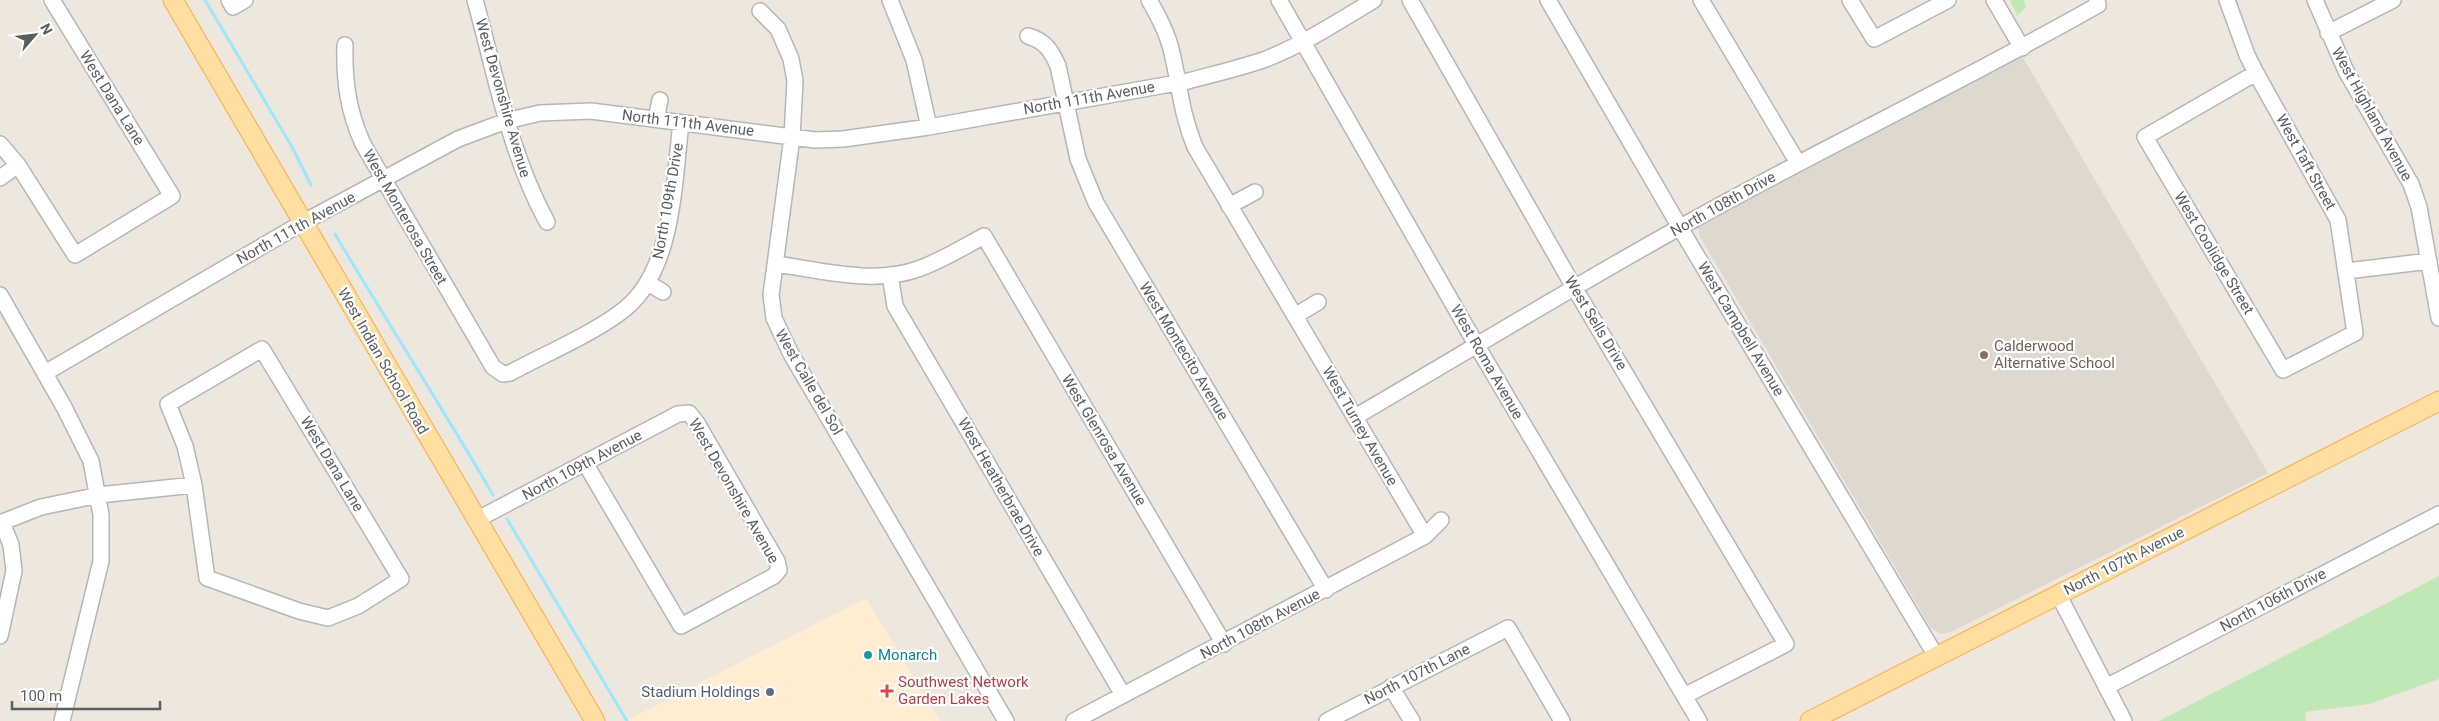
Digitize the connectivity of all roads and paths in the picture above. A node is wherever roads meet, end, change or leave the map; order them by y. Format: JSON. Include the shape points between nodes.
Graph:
{"nodes":[{"id":1,"x":52,"y":0,"type":"edge"},
{"id":2,"x":173,"y":0,"type":"edge"},
{"id":3,"x":475,"y":0,"type":"edge"},
{"id":4,"x":890,"y":0,"type":"edge"},
{"id":5,"x":1149,"y":0,"type":"edge"},
{"id":6,"x":1280,"y":0,"type":"edge"},
{"id":7,"x":1374,"y":0,"type":"edge"},
{"id":8,"x":1410,"y":0,"type":"edge"},
{"id":9,"x":1548,"y":0,"type":"edge"},
{"id":10,"x":1701,"y":0,"type":"edge"},
{"id":11,"x":1850,"y":0,"type":"edge"},
{"id":12,"x":1948,"y":0,"type":"edge"},
{"id":13,"x":1994,"y":0,"type":"edge"},
{"id":14,"x":2227,"y":0,"type":"edge"},
{"id":15,"x":2315,"y":0,"type":"edge"},
{"id":16,"x":2389,"y":1,"type":"edge"},
{"id":17,"x":2097,"y":2,"type":"edge"},
{"id":18,"x":760,"y":10,"type":"dead end"},
{"id":19,"x":2328,"y":33,"type":"junction"},
{"id":20,"x":1028,"y":36,"type":"dead end"},
{"id":21,"x":1304,"y":42,"type":"junction"},
{"id":22,"x":345,"y":45,"type":"dead end"},
{"id":23,"x":2022,"y":48,"type":"junction"},
{"id":24,"x":2256,"y":73,"type":"junction"},
{"id":25,"x":1178,"y":83,"type":"junction"},
{"id":26,"x":660,"y":100,"type":"dead end"},
{"id":27,"x":1066,"y":102,"type":"junction"},
{"id":28,"x":656,"y":119,"type":"junction"},
{"id":29,"x":506,"y":120,"type":"junction"},
{"id":30,"x":681,"y":123,"type":"junction"},
{"id":31,"x":929,"y":127,"type":"junction"},
{"id":32,"x":792,"y":137,"type":"junction"},
{"id":33,"x":0,"y":144,"type":"edge"},
{"id":34,"x":1798,"y":163,"type":"junction"},
{"id":35,"x":18,"y":165,"type":"junction"},
{"id":36,"x":0,"y":178,"type":"edge"},
{"id":37,"x":383,"y":180,"type":"junction"},
{"id":38,"x":1255,"y":192,"type":"dead end"},
{"id":39,"x":1229,"y":206,"type":"junction"},
{"id":40,"x":547,"y":222,"type":"dead end"},
{"id":41,"x":302,"y":223,"type":"junction"},
{"id":42,"x":1680,"y":227,"type":"junction"},
{"id":43,"x":2429,"y":261,"type":"junction"},
{"id":44,"x":776,"y":264,"type":"junction"},
{"id":45,"x":2347,"y":271,"type":"junction"},
{"id":46,"x":890,"y":275,"type":"junction"},
{"id":47,"x":648,"y":283,"type":"junction"},
{"id":48,"x":1575,"y":289,"type":"junction"},
{"id":49,"x":663,"y":292,"type":"dead end"},
{"id":50,"x":0,"y":294,"type":"edge"},
{"id":51,"x":1318,"y":302,"type":"dead end"},
{"id":52,"x":1295,"y":316,"type":"junction"},
{"id":53,"x":2439,"y":318,"type":"edge"},
{"id":54,"x":2355,"y":333,"type":"joint"},
{"id":55,"x":1476,"y":346,"type":"junction"},
{"id":56,"x":45,"y":373,"type":"junction"},
{"id":57,"x":503,"y":374,"type":"joint"},
{"id":58,"x":2439,"y":401,"type":"edge"},
{"id":59,"x":689,"y":414,"type":"joint"},
{"id":60,"x":1355,"y":417,"type":"junction"},
{"id":61,"x":585,"y":464,"type":"junction"},
{"id":62,"x":194,"y":485,"type":"junction"},
{"id":63,"x":99,"y":495,"type":"junction"},
{"id":64,"x":2439,"y":514,"type":"edge"},
{"id":65,"x":476,"y":520,"type":"junction"},
{"id":66,"x":1441,"y":520,"type":"dead end"},
{"id":67,"x":1,"y":522,"type":"edge"},
{"id":68,"x":1425,"y":536,"type":"junction"},
{"id":69,"x":1326,"y":590,"type":"junction"},
{"id":70,"x":2058,"y":594,"type":"junction"},
{"id":71,"x":0,"y":636,"type":"edge"},
{"id":72,"x":1224,"y":644,"type":"junction"},
{"id":73,"x":1936,"y":656,"type":"junction"},
{"id":74,"x":1391,"y":687,"type":"junction"},
{"id":75,"x":2106,"y":687,"type":"junction"},
{"id":76,"x":1123,"y":695,"type":"junction"},
{"id":77,"x":1684,"y":696,"type":"junction"},
{"id":78,"x":62,"y":721,"type":"edge"},
{"id":79,"x":595,"y":721,"type":"edge"},
{"id":80,"x":1006,"y":721,"type":"edge"},
{"id":81,"x":1074,"y":721,"type":"edge"},
{"id":82,"x":1327,"y":721,"type":"edge"},
{"id":83,"x":1412,"y":721,"type":"edge"},
{"id":84,"x":1562,"y":721,"type":"edge"},
{"id":85,"x":1699,"y":721,"type":"edge"},
{"id":86,"x":1810,"y":721,"type":"edge"},
{"id":87,"x":2124,"y":721,"type":"edge"}],
"edges":[{"from":1,"to":35,"type":"street","name":"West Dana Lane","via":[[172,196],[75,255]]},
{"from":2,"to":41,"type":"main road","name":"West Indian School Road"},
{"from":3,"to":29,"type":"street","name":"West Devonshire Avenue"},
{"from":4,"to":31,"type":"street","via":[[914,60]]},
{"from":5,"to":25,"type":"street","name":"West Turney Avenue","via":[[1168,38]]},
{"from":6,"to":21,"type":"street","name":"West Roma Avenue"},
{"from":7,"to":21,"type":"street","name":"North 111th Avenue"},
{"from":8,"to":48,"type":"street","name":"West Sells Drive"},
{"from":9,"to":42,"type":"street","name":"West Campbell Avenue"},
{"from":10,"to":34,"type":"street"},
{"from":11,"to":12,"type":"street","via":[[1874,39]]},
{"from":13,"to":23,"type":"street"},
{"from":14,"to":24,"type":"street","name":"West Taft Street"},
{"from":15,"to":19,"type":"street","name":"West Highland Avenue"},
{"from":16,"to":19,"type":"street"},
{"from":17,"to":23,"type":"street","name":"North 108th Drive"},
{"from":18,"to":32,"type":"street","name":"West Calle del Sol","via":[[778,29],[791,59],[795,81]]},
{"from":19,"to":43,"type":"street","name":"West Highland Avenue","via":[[2360,97],[2406,172],[2419,207]]},
{"from":20,"to":27,"type":"street","name":"West Montecito Avenue","via":[[1042,40],[1052,52]]},
{"from":21,"to":25,"type":"street","name":"North 111th Avenue","via":[[1265,59]]},
{"from":21,"to":55,"type":"street","name":"West Roma Avenue"},
{"from":22,"to":37,"type":"street","name":"West Monterosa Street","via":[[348,105],[363,144]]},
{"from":23,"to":34,"type":"street","name":"North 108th Drive"},
{"from":24,"to":45,"type":"street","name":"West Taft Street","via":[[2331,204],[2342,235]]},
{"from":24,"to":54,"type":"street","name":"West Coolidge Street","via":[[2145,136],[2283,370]]},
{"from":25,"to":27,"type":"street","name":"North 111th Avenue"},
{"from":25,"to":39,"type":"street","name":"West Turney Avenue","via":[[1181,108],[1195,147]]},
{"from":26,"to":28,"type":"street"},
{"from":27,"to":31,"type":"street","name":"North 111th Avenue"},
{"from":27,"to":69,"type":"street","name":"West Montecito Avenue","via":[[1080,165],[1096,203]]},
{"from":28,"to":29,"type":"street","name":"North 111th Avenue","via":[[572,112],[540,113]]},
{"from":28,"to":30,"type":"street","name":"North 111th Avenue"},
{"from":29,"to":37,"type":"street","name":"North 111th Avenue","via":[[472,133]]},
{"from":29,"to":40,"type":"street","name":"West Devonshire Avenue","via":[[525,179]]},
{"from":30,"to":32,"type":"street","name":"North 111th Avenue"},
{"from":30,"to":47,"type":"street","name":"North 109th Drive","via":[[666,235],[661,256]]},
{"from":31,"to":32,"type":"street","name":"North 111th Avenue","via":[[843,139]]},
{"from":32,"to":44,"type":"street","name":"West Calle del Sol"},
{"from":33,"to":35,"type":"street"},
{"from":34,"to":42,"type":"street","name":"North 108th Drive"},
{"from":35,"to":36,"type":"street"},
{"from":37,"to":41,"type":"street","name":"North 111th Avenue"},
{"from":37,"to":57,"type":"street","name":"West Monterosa Street","via":[[493,367]]},
{"from":38,"to":39,"type":"street"},
{"from":39,"to":52,"type":"street","name":"West Turney Avenue"},
{"from":41,"to":56,"type":"street","name":"North 111th Avenue"},
{"from":41,"to":65,"type":"main road","name":"West Indian School Road"},
{"from":42,"to":48,"type":"street","name":"North 108th Drive"},
{"from":42,"to":73,"type":"street","name":"West Campbell Avenue"},
{"from":43,"to":45,"type":"street"},
{"from":43,"to":53,"type":"street","name":"West Highland Avenue"},
{"from":44,"to":46,"type":"street","via":[[859,275]]},
{"from":44,"to":80,"type":"street","name":"West Calle del Sol","via":[[771,295],[780,334]]},
{"from":45,"to":54,"type":"street","name":"West Taft Street"},
{"from":46,"to":72,"type":"street","name":"West Glenrosa Avenue","via":[[917,269],[984,236]]},
{"from":46,"to":76,"type":"street","name":"West Heatherbrae Drive","via":[[895,306]]},
{"from":47,"to":49,"type":"street"},
{"from":47,"to":57,"type":"street","name":"North 109th Drive","via":[[628,307],[611,319]]},
{"from":48,"to":55,"type":"street","name":"North 108th Drive"},
{"from":48,"to":77,"type":"street","name":"West Sells Drive","via":[[1786,644]]},
{"from":50,"to":56,"type":"street"},
{"from":51,"to":52,"type":"street"},
{"from":52,"to":60,"type":"street","name":"West Turney Avenue"},
{"from":55,"to":60,"type":"street","name":"North 108th Drive"},
{"from":55,"to":77,"type":"street","name":"West Roma Avenue"},
{"from":56,"to":63,"type":"street","via":[[88,454]]},
{"from":58,"to":70,"type":"main road","name":"North 107th Avenue"},
{"from":59,"to":61,"type":"street","name":"North 109th Avenue","via":[[678,414]]},
{"from":59,"to":61,"type":"street","name":"West Devonshire Avenue","via":[[697,422],[778,561],[779,570],[774,576],[680,626]]},
{"from":60,"to":68,"type":"street","name":"West Turney Avenue"},
{"from":61,"to":65,"type":"street","name":"North 109th Avenue"},
{"from":62,"to":62,"type":"street","name":"West Dana Lane","via":[[207,578],[328,618],[358,606],[401,579],[262,349],[168,404],[185,446]]},
{"from":62,"to":63,"type":"street"},
{"from":63,"to":67,"type":"street","via":[[41,507]]},
{"from":63,"to":78,"type":"street","via":[[101,561]]},
{"from":64,"to":75,"type":"street","name":"North 106th Drive"},
{"from":65,"to":79,"type":"main road","name":"West Indian School Road"},
{"from":66,"to":68,"type":"street","name":"North 108th Avenue"},
{"from":67,"to":71,"type":"street","via":[[11,545],[14,571]]},
{"from":68,"to":69,"type":"street","name":"North 108th Avenue"},
{"from":69,"to":72,"type":"street","name":"North 108th Avenue"},
{"from":70,"to":73,"type":"main road","name":"North 107th Avenue"},
{"from":70,"to":75,"type":"street"},
{"from":72,"to":76,"type":"street","name":"North 108th Avenue"},
{"from":73,"to":86,"type":"main road","name":"North 107th Avenue"},
{"from":74,"to":82,"type":"street","name":"North 107th Lane"},
{"from":74,"to":83,"type":"street"},
{"from":74,"to":84,"type":"street","name":"North 107th Lane","via":[[1508,628]]},
{"from":75,"to":87,"type":"street"},
{"from":76,"to":81,"type":"street","name":"North 108th Avenue"},
{"from":77,"to":85,"type":"street","name":"West Roma Avenue"}]}
